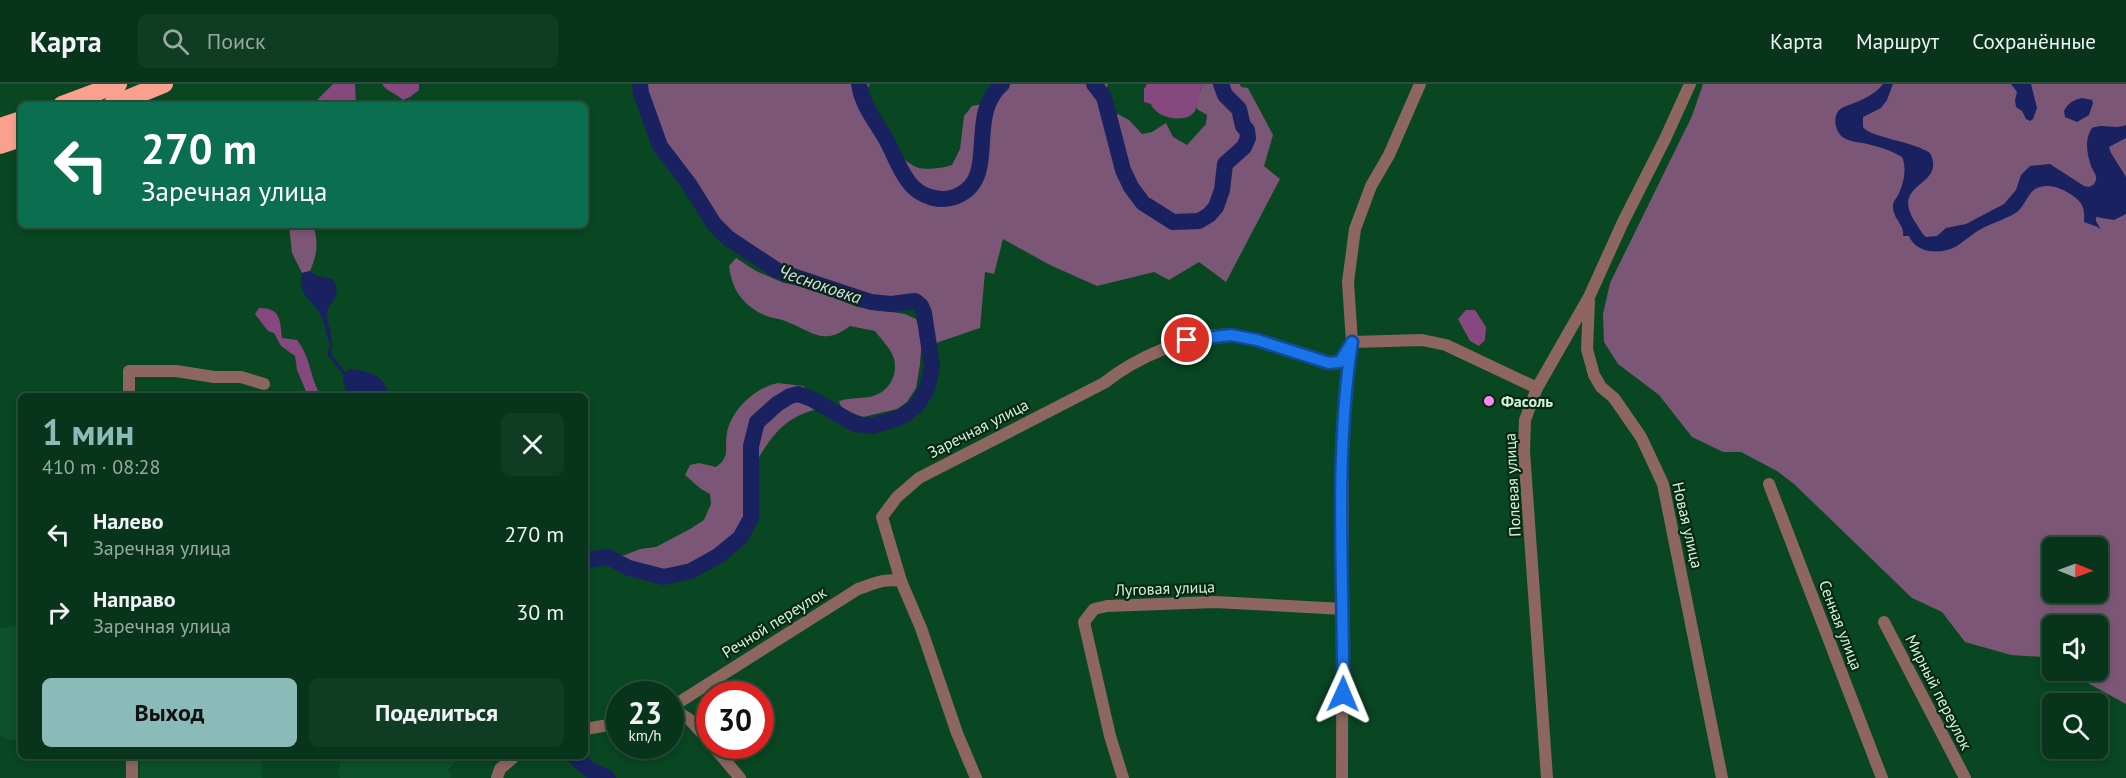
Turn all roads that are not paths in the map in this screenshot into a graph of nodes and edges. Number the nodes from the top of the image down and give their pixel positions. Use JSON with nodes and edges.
{"nodes":[{"id":1,"x":118,"y":84,"type":"edge"},
{"id":2,"x":164,"y":84,"type":"edge"},
{"id":3,"x":1420,"y":84,"type":"edge"},
{"id":4,"x":1690,"y":84,"type":"edge"},
{"id":5,"x":70,"y":102,"type":"edge"},
{"id":6,"x":119,"y":102,"type":"edge"},
{"id":7,"x":18,"y":121,"type":"edge"},
{"id":8,"x":0,"y":127,"type":"edge"},
{"id":9,"x":18,"y":139,"type":"edge"},
{"id":10,"x":0,"y":145,"type":"edge"},
{"id":11,"x":1589,"y":297,"type":"junction"},
{"id":12,"x":1352,"y":342,"type":"junction"},
{"id":13,"x":264,"y":384,"type":"dead end"},
{"id":14,"x":1538,"y":388,"type":"junction"},
{"id":15,"x":129,"y":393,"type":"edge"},
{"id":16,"x":1768,"y":484,"type":"dead end"},
{"id":17,"x":901,"y":581,"type":"junction"},
{"id":18,"x":1344,"y":609,"type":"junction"},
{"id":19,"x":1884,"y":622,"type":"dead end"},
{"id":20,"x":684,"y":700,"type":"edge"},
{"id":21,"x":684,"y":716,"type":"edge"},
{"id":22,"x":606,"y":725,"type":"edge"},
{"id":23,"x":696,"y":727,"type":"edge"},
{"id":24,"x":588,"y":728,"type":"edge"},
{"id":25,"x":132,"y":759,"type":"edge"},
{"id":26,"x":511,"y":759,"type":"edge"},
{"id":27,"x":724,"y":759,"type":"edge"},
{"id":28,"x":132,"y":778,"type":"edge"},
{"id":29,"x":497,"y":778,"type":"edge"},
{"id":30,"x":740,"y":778,"type":"edge"},
{"id":31,"x":976,"y":778,"type":"edge"},
{"id":32,"x":1123,"y":778,"type":"edge"},
{"id":33,"x":1342,"y":778,"type":"edge"},
{"id":34,"x":1547,"y":778,"type":"edge"},
{"id":35,"x":1722,"y":778,"type":"edge"},
{"id":36,"x":1882,"y":778,"type":"edge"},
{"id":37,"x":1965,"y":778,"type":"edge"}],
"edges":[{"from":1,"to":5,"type":"highway"},
{"from":2,"to":6,"type":"highway"},
{"from":3,"to":12,"type":"street"},
{"from":4,"to":11,"type":"street","name":"Полевая улица"},
{"from":7,"to":8,"type":"highway"},
{"from":9,"to":10,"type":"highway"},
{"from":11,"to":14,"type":"street","name":"Полевая улица"},
{"from":11,"to":35,"type":"street","name":"Новая улица"},
{"from":12,"to":14,"type":"street"},
{"from":12,"to":17,"type":"street","name":"Заречная улица"},
{"from":12,"to":18,"type":"street"},
{"from":13,"to":15,"type":"street"},
{"from":14,"to":34,"type":"street","name":"Полевая улица"},
{"from":16,"to":36,"type":"street","name":"Сенная улица"},
{"from":17,"to":20,"type":"street","name":"Речной переулок"},
{"from":17,"to":31,"type":"street","name":"Заречная улица"},
{"from":18,"to":32,"type":"street","name":"Луговая улица"},
{"from":18,"to":33,"type":"street"},
{"from":19,"to":37,"type":"street","name":"Мирный переулок"},
{"from":21,"to":23,"type":"street","name":"Речной переулок"},
{"from":22,"to":24,"type":"street"},
{"from":25,"to":28,"type":"street"},
{"from":26,"to":29,"type":"street"},
{"from":27,"to":30,"type":"street"}]}
